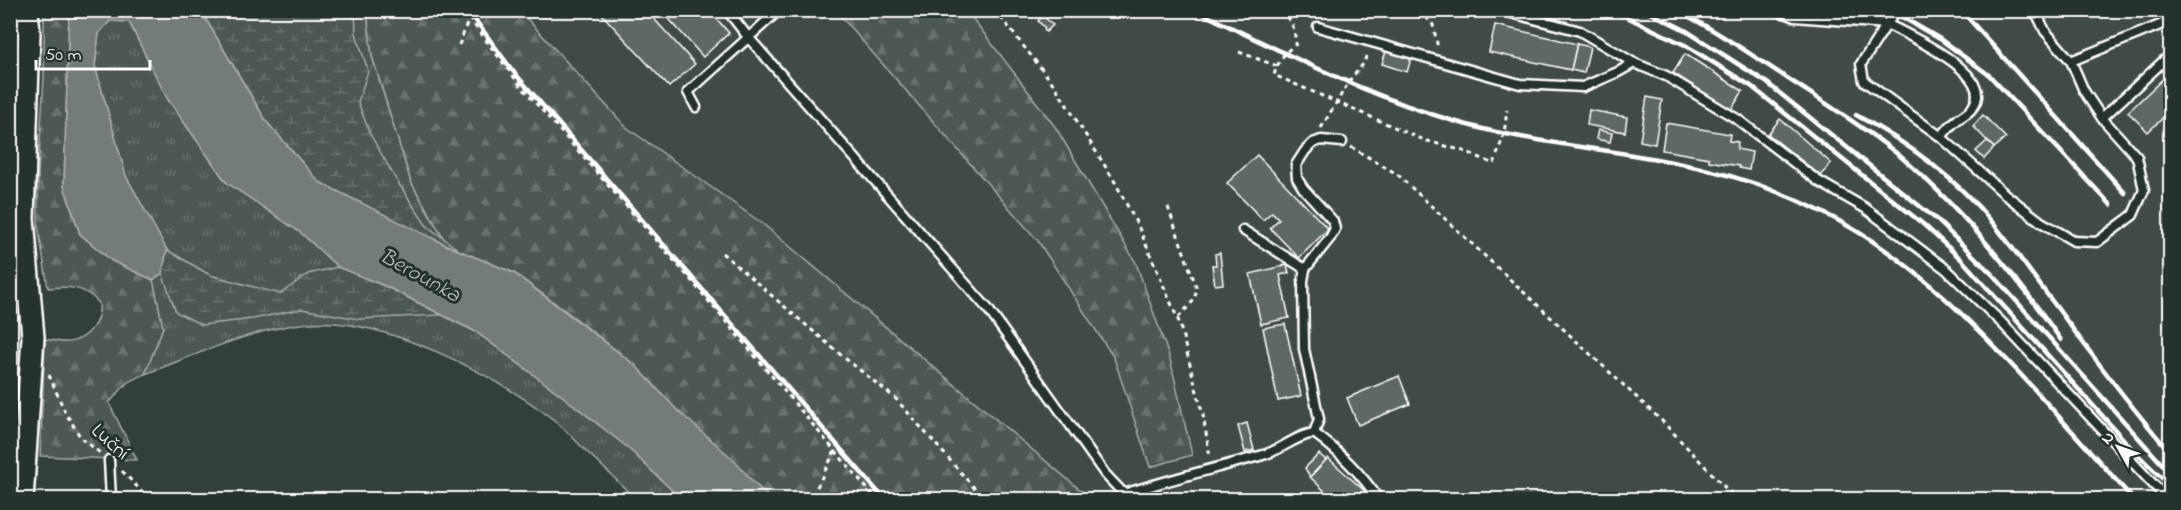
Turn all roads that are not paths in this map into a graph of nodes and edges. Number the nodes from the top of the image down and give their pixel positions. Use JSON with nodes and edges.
{"nodes":[{"id":1,"x":27,"y":10,"type":"edge"},
{"id":2,"x":727,"y":10,"type":"edge"},
{"id":3,"x":779,"y":10,"type":"edge"},
{"id":4,"x":1500,"y":10,"type":"edge"},
{"id":5,"x":1776,"y":10,"type":"edge"},
{"id":6,"x":1896,"y":10,"type":"edge"},
{"id":7,"x":2035,"y":10,"type":"edge"},
{"id":8,"x":2170,"y":21,"type":"edge"},
{"id":9,"x":1887,"y":24,"type":"junction"},
{"id":10,"x":1318,"y":27,"type":"dead end"},
{"id":11,"x":748,"y":38,"type":"junction"},
{"id":12,"x":2170,"y":55,"type":"edge"},
{"id":13,"x":2071,"y":61,"type":"junction"},
{"id":14,"x":1634,"y":63,"type":"junction"},
{"id":15,"x":696,"y":107,"type":"dead end"},
{"id":16,"x":2102,"y":118,"type":"junction"},
{"id":17,"x":1941,"y":137,"type":"junction"},
{"id":18,"x":1342,"y":142,"type":"road end"},
{"id":19,"x":1243,"y":230,"type":"dead end"},
{"id":20,"x":1305,"y":268,"type":"junction"},
{"id":21,"x":1314,"y":434,"type":"junction"},
{"id":22,"x":109,"y":460,"type":"road end"},
{"id":23,"x":1125,"y":497,"type":"edge"},
{"id":24,"x":22,"y":500,"type":"edge"},
{"id":25,"x":111,"y":500,"type":"edge"},
{"id":26,"x":1379,"y":500,"type":"edge"},
{"id":27,"x":2168,"y":500,"type":"edge"}],
"edges":[{"from":1,"to":24,"type":"street"},
{"from":2,"to":11,"type":"lane"},
{"from":3,"to":11,"type":"lane"},
{"from":4,"to":14,"type":"lane"},
{"from":5,"to":9,"type":"lane"},
{"from":6,"to":9,"type":"lane"},
{"from":7,"to":13,"type":"lane"},
{"from":8,"to":13,"type":"lane"},
{"from":9,"to":17,"type":"lane"},
{"from":9,"to":17,"type":"lane"},
{"from":10,"to":14,"type":"lane"},
{"from":11,"to":15,"type":"lane"},
{"from":11,"to":23,"type":"lane"},
{"from":12,"to":16,"type":"lane"},
{"from":13,"to":16,"type":"lane"},
{"from":14,"to":27,"type":"lane"},
{"from":16,"to":17,"type":"lane"},
{"from":18,"to":20,"type":"lane"},
{"from":19,"to":20,"type":"lane"},
{"from":20,"to":21,"type":"lane"},
{"from":21,"to":23,"type":"lane"},
{"from":21,"to":26,"type":"lane"},
{"from":22,"to":25,"type":"lane"}]}
